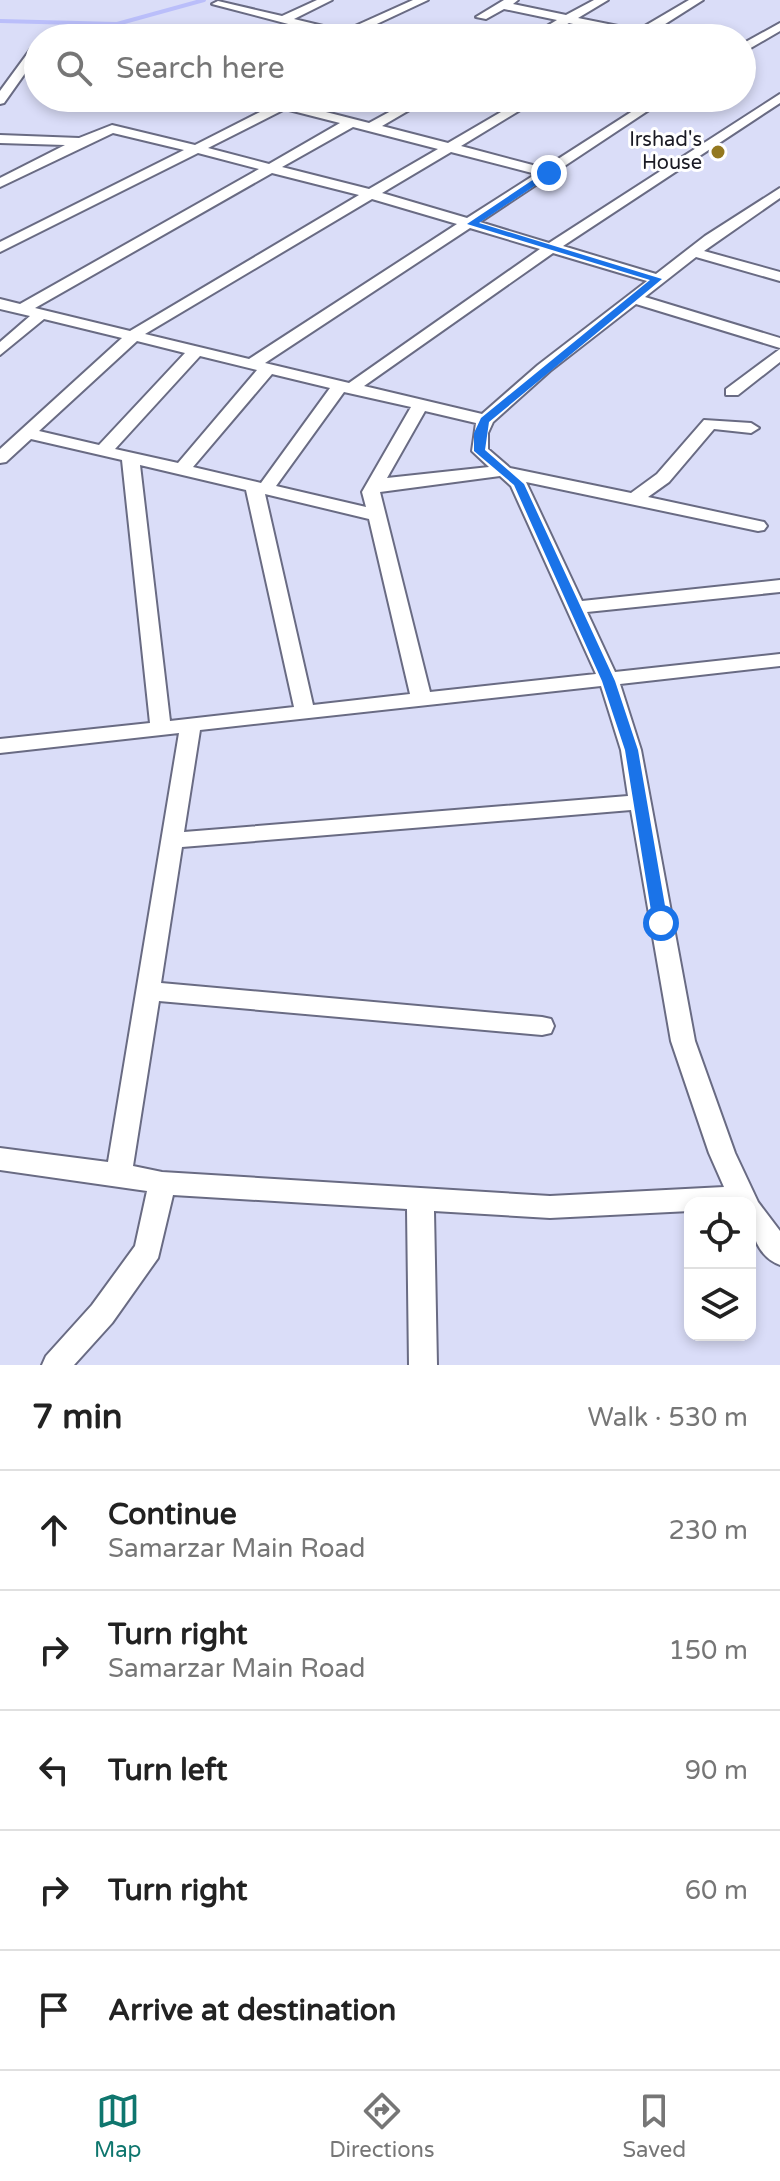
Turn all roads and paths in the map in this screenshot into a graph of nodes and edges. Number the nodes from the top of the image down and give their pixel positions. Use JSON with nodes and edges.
{"nodes":[{"id":1,"x":326,"y":0,"type":"edge"},
{"id":2,"x":417,"y":0,"type":"edge"},
{"id":3,"x":602,"y":0,"type":"edge"},
{"id":4,"x":697,"y":0,"type":"edge"},
{"id":5,"x":507,"y":3,"type":"edge"},
{"id":6,"x":218,"y":4,"type":"dead end"},
{"id":7,"x":482,"y":17,"type":"dead end"},
{"id":8,"x":283,"y":20,"type":"junction"},
{"id":9,"x":566,"y":20,"type":"junction"},
{"id":10,"x":298,"y":24,"type":"edge"},
{"id":11,"x":366,"y":24,"type":"edge"},
{"id":12,"x":559,"y":24,"type":"edge"},
{"id":13,"x":584,"y":24,"type":"edge"},
{"id":14,"x":657,"y":24,"type":"edge"},
{"id":15,"x":780,"y":26,"type":"edge"},
{"id":16,"x":756,"y":41,"type":"edge"},
{"id":17,"x":24,"y":67,"type":"edge"},
{"id":18,"x":780,"y":98,"type":"edge"},
{"id":19,"x":0,"y":100,"type":"edge"},
{"id":20,"x":269,"y":112,"type":"edge"},
{"id":21,"x":311,"y":112,"type":"edge"},
{"id":22,"x":398,"y":112,"type":"edge"},
{"id":23,"x":511,"y":112,"type":"edge"},
{"id":24,"x":640,"y":112,"type":"edge"},
{"id":25,"x":352,"y":122,"type":"junction"},
{"id":26,"x":371,"y":127,"type":"junction"},
{"id":27,"x":0,"y":139,"type":"edge"},
{"id":28,"x":83,"y":142,"type":"junction"},
{"id":29,"x":197,"y":149,"type":"junction"},
{"id":30,"x":451,"y":149,"type":"junction"},
{"id":31,"x":274,"y":169,"type":"junction"},
{"id":32,"x":549,"y":173,"type":"junction"},
{"id":33,"x":7,"y":176,"type":"edge"},
{"id":34,"x":0,"y":183,"type":"edge"},
{"id":35,"x":780,"y":192,"type":"edge"},
{"id":36,"x":367,"y":193,"type":"junction"},
{"id":37,"x":472,"y":224,"type":"junction"},
{"id":38,"x":552,"y":247,"type":"junction"},
{"id":39,"x":0,"y":248,"type":"edge"},
{"id":40,"x":693,"y":252,"type":"junction"},
{"id":41,"x":780,"y":277,"type":"edge"},
{"id":42,"x":657,"y":279,"type":"junction"},
{"id":43,"x":634,"y":298,"type":"junction"},
{"id":44,"x":0,"y":304,"type":"edge"},
{"id":45,"x":22,"y":309,"type":"junction"},
{"id":46,"x":41,"y":314,"type":"junction"},
{"id":47,"x":132,"y":337,"type":"junction"},
{"id":48,"x":780,"y":343,"type":"edge"},
{"id":49,"x":0,"y":350,"type":"edge"},
{"id":50,"x":195,"y":352,"type":"junction"},
{"id":51,"x":776,"y":362,"type":"edge"},
{"id":52,"x":258,"y":367,"type":"junction"},
{"id":53,"x":345,"y":388,"type":"junction"},
{"id":54,"x":732,"y":392,"type":"dead end"},
{"id":55,"x":420,"y":405,"type":"junction"},
{"id":56,"x":485,"y":420,"type":"junction"},
{"id":57,"x":751,"y":428,"type":"dead end"},
{"id":58,"x":27,"y":433,"type":"junction"},
{"id":59,"x":105,"y":449,"type":"junction"},
{"id":60,"x":130,"y":455,"type":"junction"},
{"id":61,"x":0,"y":458,"type":"edge"},
{"id":62,"x":183,"y":468,"type":"junction"},
{"id":63,"x":501,"y":471,"type":"junction"},
{"id":64,"x":375,"y":485,"type":"junction"},
{"id":65,"x":259,"y":487,"type":"junction"},
{"id":66,"x":633,"y":500,"type":"junction"},
{"id":67,"x":376,"y":515,"type":"junction"},
{"id":68,"x":758,"y":526,"type":"dead end"},
{"id":69,"x":780,"y":586,"type":"edge"},
{"id":70,"x":573,"y":608,"type":"junction"},
{"id":71,"x":780,"y":660,"type":"edge"},
{"id":72,"x":609,"y":681,"type":"junction"},
{"id":73,"x":422,"y":701,"type":"junction"},
{"id":74,"x":305,"y":713,"type":"junction"},
{"id":75,"x":190,"y":726,"type":"junction"},
{"id":76,"x":161,"y":729,"type":"junction"},
{"id":77,"x":0,"y":746,"type":"edge"},
{"id":78,"x":639,"y":802,"type":"junction"},
{"id":79,"x":172,"y":840,"type":"junction"},
{"id":80,"x":148,"y":991,"type":"junction"},
{"id":81,"x":542,"y":1026,"type":"dead end"},
{"id":82,"x":0,"y":1159,"type":"edge"},
{"id":83,"x":119,"y":1174,"type":"junction"},
{"id":84,"x":162,"y":1183,"type":"junction"},
{"id":85,"x":743,"y":1197,"type":"edge"},
{"id":86,"x":420,"y":1198,"type":"junction"},
{"id":87,"x":684,"y":1204,"type":"edge"},
{"id":88,"x":756,"y":1218,"type":"edge"},
{"id":89,"x":780,"y":1253,"type":"edge"},
{"id":90,"x":56,"y":1365,"type":"edge"},
{"id":91,"x":423,"y":1365,"type":"edge"}],
"edges":[{"from":1,"to":8,"type":"street"},
{"from":2,"to":11,"type":"street"},
{"from":3,"to":9,"type":"street"},
{"from":4,"to":14,"type":"street"},
{"from":5,"to":7,"type":"street"},
{"from":5,"to":9,"type":"street"},
{"from":6,"to":8,"type":"street"},
{"from":8,"to":10,"type":"street"},
{"from":9,"to":12,"type":"street"},
{"from":9,"to":13,"type":"street"},
{"from":15,"to":16,"type":"street"},
{"from":17,"to":19,"type":"street"},
{"from":18,"to":38,"type":"street"},
{"from":20,"to":29,"type":"street"},
{"from":21,"to":25,"type":"street"},
{"from":22,"to":26,"type":"street"},
{"from":23,"to":30,"type":"street"},
{"from":24,"to":32,"type":"street"},
{"from":25,"to":26,"type":"street"},
{"from":25,"to":31,"type":"street"},
{"from":26,"to":30,"type":"street"},
{"from":27,"to":28,"type":"street"},
{"from":28,"to":29,"type":"street"},
{"from":28,"to":33,"type":"street"},
{"from":29,"to":31,"type":"street"},
{"from":29,"to":39,"type":"street"},
{"from":30,"to":32,"type":"street"},
{"from":30,"to":36,"type":"street"},
{"from":31,"to":36,"type":"street"},
{"from":31,"to":45,"type":"street"},
{"from":32,"to":37,"type":"street"},
{"from":33,"to":34,"type":"street"},
{"from":35,"to":40,"type":"street"},
{"from":36,"to":37,"type":"street"},
{"from":36,"to":47,"type":"street"},
{"from":37,"to":38,"type":"street"},
{"from":37,"to":52,"type":"street"},
{"from":38,"to":42,"type":"street"},
{"from":38,"to":53,"type":"street"},
{"from":40,"to":41,"type":"street"},
{"from":40,"to":42,"type":"street"},
{"from":42,"to":43,"type":"street"},
{"from":43,"to":48,"type":"street"},
{"from":43,"to":56,"type":"street"},
{"from":44,"to":45,"type":"street"},
{"from":45,"to":46,"type":"street"},
{"from":46,"to":47,"type":"street"},
{"from":46,"to":49,"type":"street"},
{"from":47,"to":50,"type":"street"},
{"from":47,"to":58,"type":"street"},
{"from":50,"to":52,"type":"street"},
{"from":50,"to":59,"type":"street"},
{"from":51,"to":54,"type":"street"},
{"from":52,"to":53,"type":"street"},
{"from":52,"to":62,"type":"street"},
{"from":53,"to":55,"type":"street"},
{"from":53,"to":65,"type":"street"},
{"from":55,"to":56,"type":"street"},
{"from":55,"to":64,"type":"street"},
{"from":56,"to":63,"type":"street"},
{"from":57,"to":66,"type":"street"},
{"from":58,"to":59,"type":"street"},
{"from":58,"to":61,"type":"street"},
{"from":59,"to":60,"type":"street"},
{"from":60,"to":62,"type":"street"},
{"from":60,"to":76,"type":"street"},
{"from":62,"to":65,"type":"street"},
{"from":63,"to":64,"type":"street"},
{"from":63,"to":66,"type":"street"},
{"from":63,"to":70,"type":"street"},
{"from":64,"to":67,"type":"street"},
{"from":65,"to":67,"type":"street"},
{"from":65,"to":74,"type":"street"},
{"from":66,"to":68,"type":"street"},
{"from":67,"to":73,"type":"street"},
{"from":69,"to":70,"type":"street"},
{"from":70,"to":72,"type":"street"},
{"from":71,"to":72,"type":"street"},
{"from":72,"to":73,"type":"street"},
{"from":72,"to":78,"type":"street"},
{"from":73,"to":74,"type":"street"},
{"from":74,"to":75,"type":"street"},
{"from":75,"to":76,"type":"street"},
{"from":75,"to":79,"type":"street"},
{"from":76,"to":77,"type":"street"},
{"from":78,"to":79,"type":"street"},
{"from":78,"to":85,"type":"street"},
{"from":79,"to":80,"type":"street"},
{"from":80,"to":81,"type":"street"},
{"from":80,"to":83,"type":"street"},
{"from":82,"to":83,"type":"street"},
{"from":83,"to":84,"type":"street"},
{"from":84,"to":86,"type":"street"},
{"from":84,"to":90,"type":"street"},
{"from":86,"to":87,"type":"street"},
{"from":86,"to":91,"type":"street"},
{"from":88,"to":89,"type":"street"}]}
